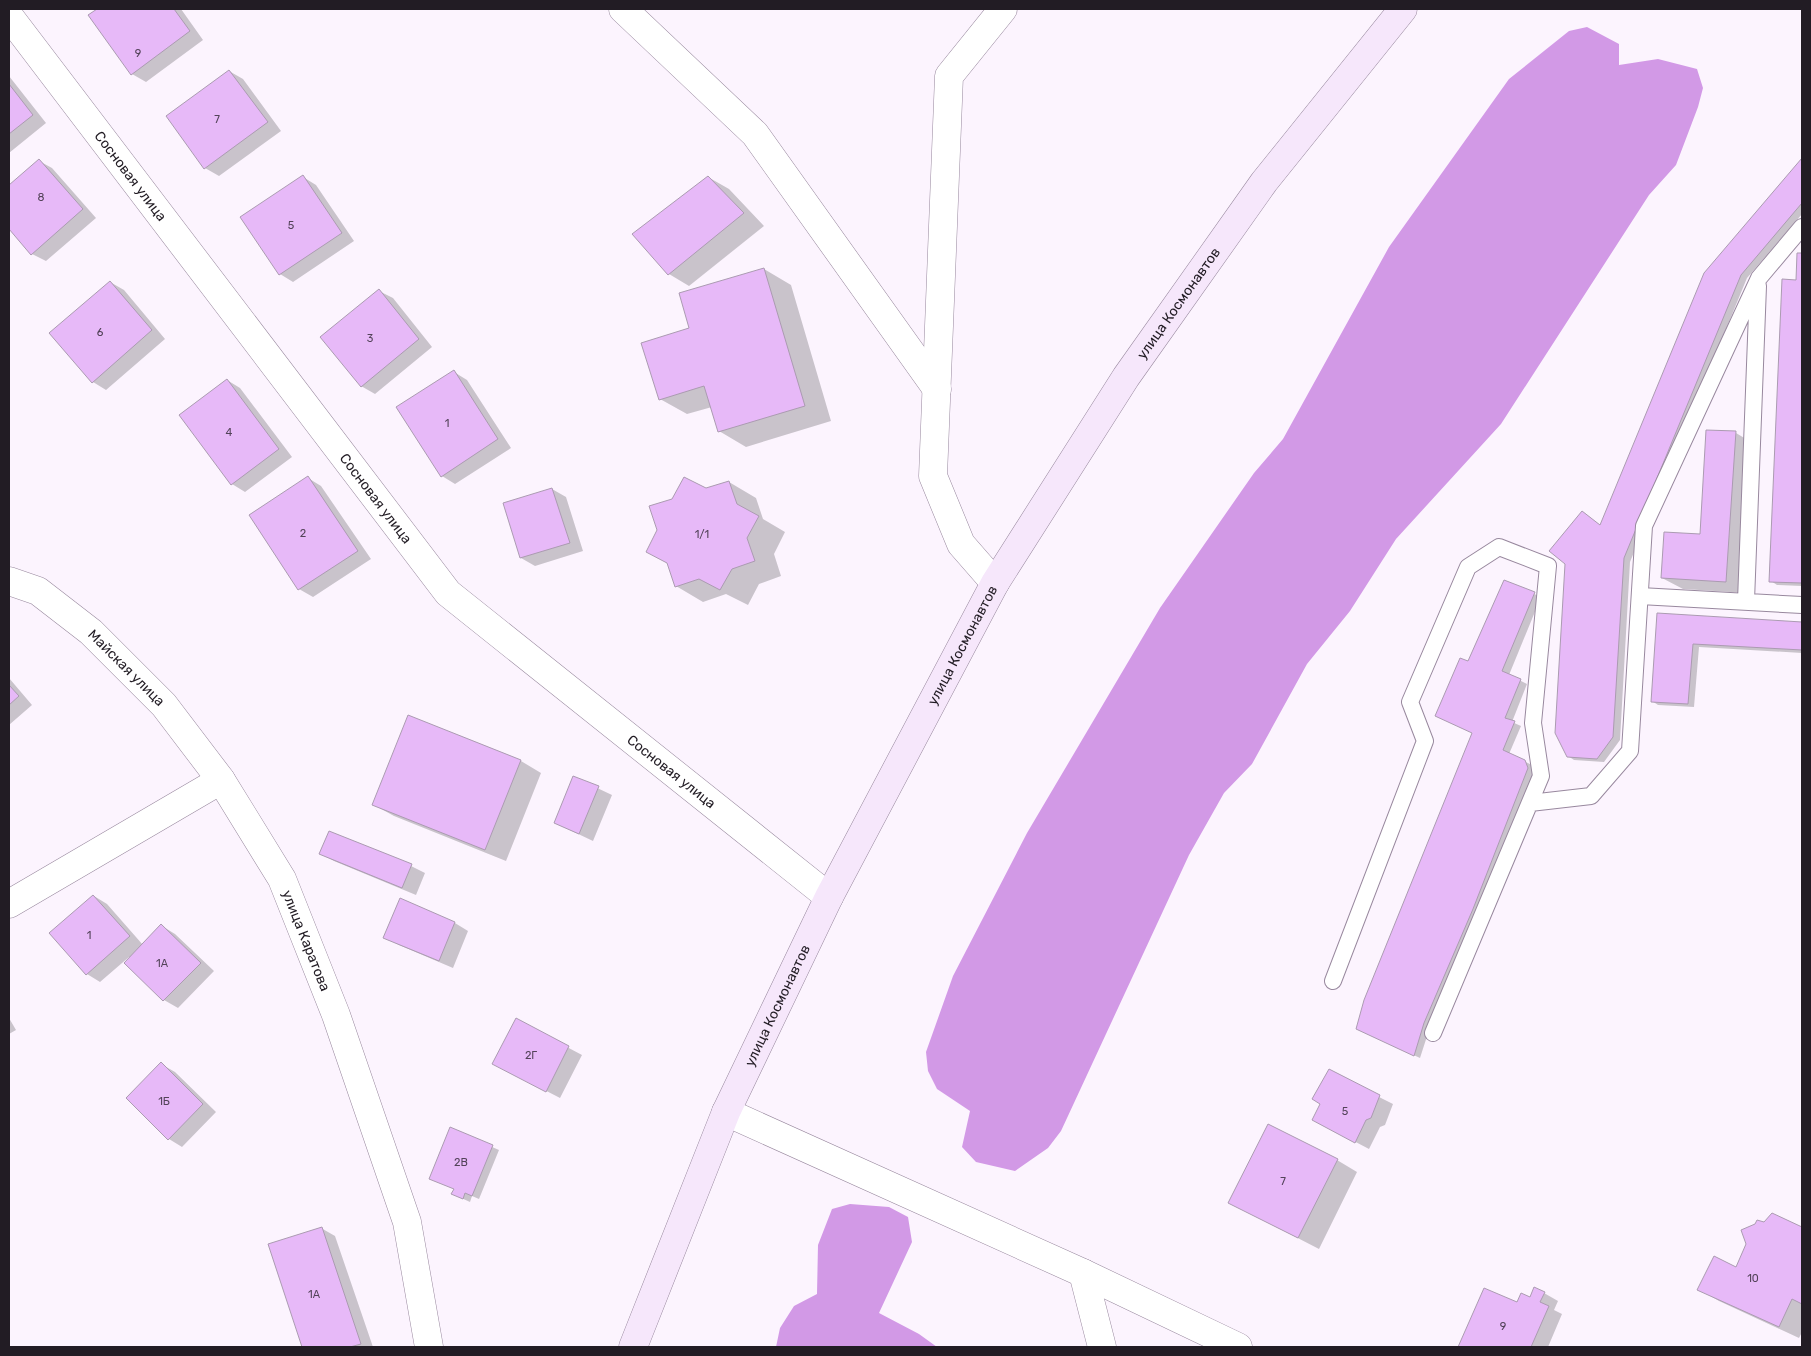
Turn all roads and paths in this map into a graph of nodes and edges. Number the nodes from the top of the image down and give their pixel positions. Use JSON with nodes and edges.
{"nodes":[{"id":1,"x":623,"y":9,"type":"edge"},
{"id":2,"x":1003,"y":9,"type":"edge"},
{"id":3,"x":1403,"y":9,"type":"edge"},
{"id":4,"x":9,"y":16,"type":"edge"},
{"id":5,"x":1802,"y":227,"type":"edge"},
{"id":6,"x":1759,"y":278,"type":"junction"},
{"id":7,"x":937,"y":389,"type":"junction"},
{"id":8,"x":9,"y":581,"type":"edge"},
{"id":9,"x":995,"y":583,"type":"junction"},
{"id":10,"x":1640,"y":596,"type":"junction"},
{"id":11,"x":1746,"y":601,"type":"junction"},
{"id":12,"x":1802,"y":605,"type":"edge"},
{"id":13,"x":222,"y":780,"type":"junction"},
{"id":14,"x":1530,"y":803,"type":"junction"},
{"id":15,"x":829,"y":897,"type":"junction"},
{"id":16,"x":9,"y":904,"type":"edge"},
{"id":17,"x":1333,"y":981,"type":"dead end"},
{"id":18,"x":1433,"y":1033,"type":"dead end"},
{"id":19,"x":726,"y":1112,"type":"junction"},
{"id":20,"x":1083,"y":1273,"type":"junction"},
{"id":21,"x":429,"y":1347,"type":"edge"},
{"id":22,"x":633,"y":1347,"type":"edge"},
{"id":23,"x":1102,"y":1347,"type":"edge"},
{"id":24,"x":1238,"y":1347,"type":"edge"}],
"edges":[{"from":1,"to":7,"type":"street"},
{"from":2,"to":7,"type":"street"},
{"from":3,"to":9,"type":"main road","name":"улица Космонавтов"},
{"from":4,"to":15,"type":"street","name":"Сосновая улица"},
{"from":5,"to":6,"type":"lane"},
{"from":6,"to":10,"type":"lane"},
{"from":6,"to":11,"type":"lane"},
{"from":7,"to":9,"type":"street"},
{"from":8,"to":13,"type":"street","name":"Майская улица"},
{"from":9,"to":15,"type":"main road","name":"улица Космонавтов"},
{"from":10,"to":11,"type":"lane"},
{"from":10,"to":14,"type":"lane"},
{"from":11,"to":12,"type":"lane"},
{"from":13,"to":16,"type":"street"},
{"from":13,"to":21,"type":"street","name":"улица Каратова"},
{"from":14,"to":17,"type":"lane"},
{"from":14,"to":18,"type":"lane"},
{"from":15,"to":19,"type":"main road","name":"улица Космонавтов"},
{"from":19,"to":20,"type":"street"},
{"from":19,"to":22,"type":"main road","name":"улица Космонавтов"},
{"from":20,"to":23,"type":"street"},
{"from":20,"to":24,"type":"street"}]}
